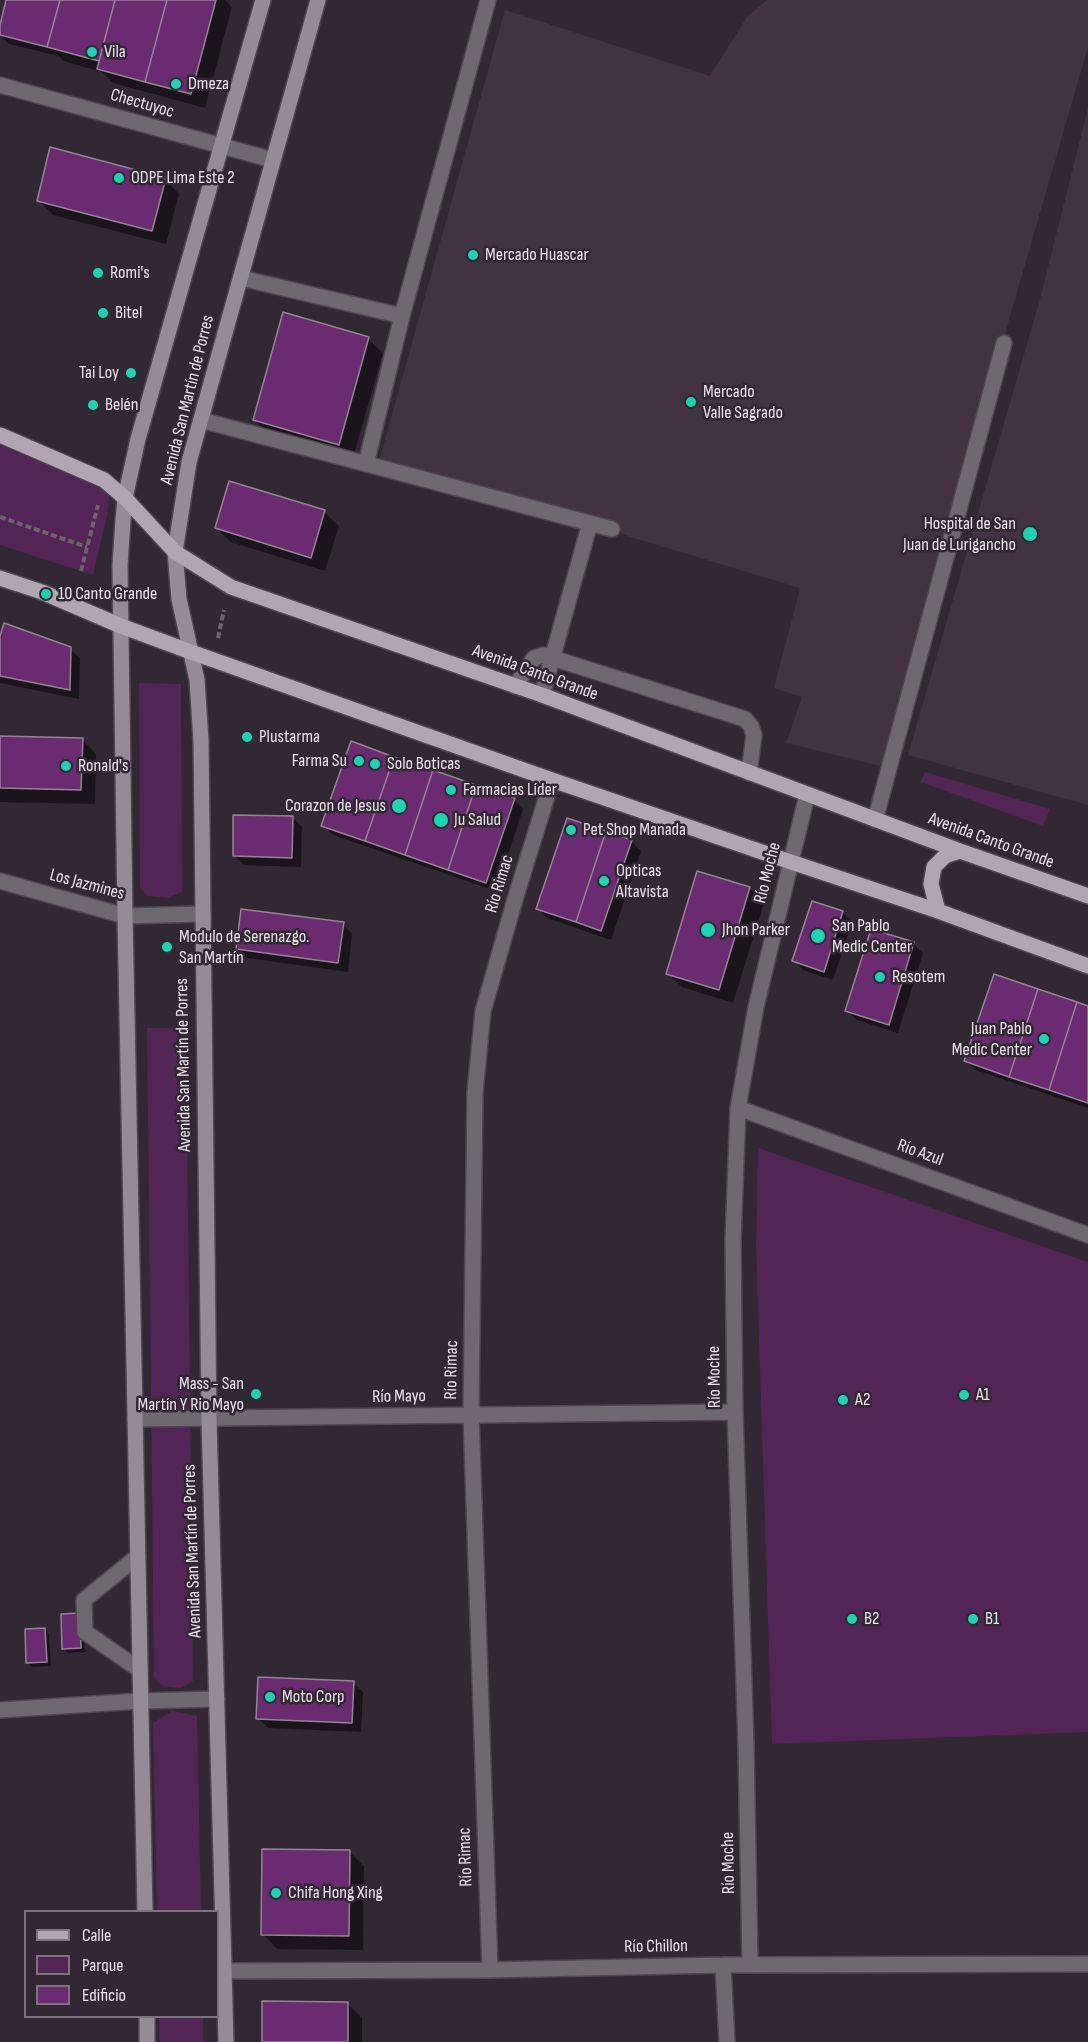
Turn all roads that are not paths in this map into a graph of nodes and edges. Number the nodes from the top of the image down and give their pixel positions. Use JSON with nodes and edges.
{"nodes":[{"id":1,"x":263,"y":0,"type":"edge"},
{"id":2,"x":318,"y":0,"type":"edge"},
{"id":3,"x":488,"y":0,"type":"edge"},
{"id":4,"x":0,"y":85,"type":"edge"},
{"id":5,"x":222,"y":147,"type":"junction"},
{"id":6,"x":273,"y":160,"type":"junction"},
{"id":7,"x":241,"y":278,"type":"junction"},
{"id":8,"x":402,"y":316,"type":"junction"},
{"id":9,"x":1004,"y":343,"type":"dead end"},
{"id":10,"x":201,"y":420,"type":"junction"},
{"id":11,"x":0,"y":435,"type":"edge"},
{"id":12,"x":366,"y":464,"type":"junction"},
{"id":13,"x":125,"y":498,"type":"junction"},
{"id":14,"x":590,"y":523,"type":"junction"},
{"id":15,"x":612,"y":529,"type":"dead end"},
{"id":16,"x":175,"y":552,"type":"junction"},
{"id":17,"x":0,"y":578,"type":"edge"},
{"id":18,"x":121,"y":626,"type":"junction"},
{"id":19,"x":191,"y":652,"type":"junction"},
{"id":20,"x":552,"y":658,"type":"junction"},
{"id":21,"x":515,"y":686,"type":"junction"},
{"id":22,"x":542,"y":695,"type":"junction"},
{"id":23,"x":749,"y":773,"type":"junction"},
{"id":24,"x":552,"y":780,"type":"junction"},
{"id":25,"x":807,"y":795,"type":"junction"},
{"id":26,"x":876,"y":820,"type":"junction"},
{"id":27,"x":960,"y":852,"type":"junction"},
{"id":28,"x":791,"y":862,"type":"junction"},
{"id":29,"x":0,"y":881,"type":"edge"},
{"id":30,"x":1088,"y":896,"type":"edge"},
{"id":31,"x":939,"y":910,"type":"junction"},
{"id":32,"x":201,"y":914,"type":"junction"},
{"id":33,"x":125,"y":916,"type":"junction"},
{"id":34,"x":1088,"y":966,"type":"edge"},
{"id":35,"x":738,"y":1108,"type":"junction"},
{"id":36,"x":1088,"y":1235,"type":"edge"},
{"id":37,"x":735,"y":1412,"type":"junction"},
{"id":38,"x":471,"y":1415,"type":"junction"},
{"id":39,"x":135,"y":1419,"type":"junction"},
{"id":40,"x":209,"y":1419,"type":"junction"},
{"id":41,"x":138,"y":1556,"type":"junction"},
{"id":42,"x":140,"y":1670,"type":"junction"},
{"id":43,"x":217,"y":1700,"type":"junction"},
{"id":44,"x":140,"y":1701,"type":"junction"},
{"id":45,"x":0,"y":1710,"type":"edge"},
{"id":46,"x":145,"y":1910,"type":"edge"},
{"id":47,"x":1088,"y":1964,"type":"edge"},
{"id":48,"x":723,"y":1965,"type":"junction"},
{"id":49,"x":750,"y":1965,"type":"junction"},
{"id":50,"x":225,"y":1971,"type":"junction"},
{"id":51,"x":490,"y":1971,"type":"junction"},
{"id":52,"x":147,"y":2018,"type":"edge"},
{"id":53,"x":147,"y":2042,"type":"edge"},
{"id":54,"x":226,"y":2042,"type":"edge"},
{"id":55,"x":727,"y":2042,"type":"edge"}],
"edges":[{"from":1,"to":5,"type":"main road","name":"Avenida San Martín de Porres"},
{"from":2,"to":6,"type":"main road","name":"Avenida San Martín de Porres"},
{"from":3,"to":8,"type":"street"},
{"from":4,"to":5,"type":"street","name":"Chectuyoc"},
{"from":5,"to":6,"type":"street","name":"Chectuyoc"},
{"from":5,"to":13,"type":"main road","name":"Avenida San Martín de Porres"},
{"from":6,"to":7,"type":"main road","name":"Avenida San Martín de Porres"},
{"from":7,"to":8,"type":"street"},
{"from":7,"to":10,"type":"main road","name":"Avenida San Martín de Porres"},
{"from":8,"to":12,"type":"street"},
{"from":9,"to":26,"type":"street"},
{"from":10,"to":12,"type":"street"},
{"from":10,"to":16,"type":"main road","name":"Avenida San Martín de Porres"},
{"from":11,"to":13,"type":"main road","name":"Avenida Canto Grande"},
{"from":12,"to":14,"type":"street"},
{"from":13,"to":16,"type":"main road","name":"Avenida Canto Grande"},
{"from":13,"to":18,"type":"main road","name":"Avenida San Martín de Porres"},
{"from":14,"to":15,"type":"street"},
{"from":14,"to":20,"type":"street"},
{"from":16,"to":19,"type":"main road","name":"Avenida San Martín de Porres"},
{"from":16,"to":21,"type":"main road","name":"Avenida Canto Grande"},
{"from":17,"to":18,"type":"main road"},
{"from":18,"to":19,"type":"main road"},
{"from":18,"to":33,"type":"main road","name":"Avenida San Martín de Porres"},
{"from":19,"to":24,"type":"main road"},
{"from":19,"to":32,"type":"main road","name":"Avenida San Martín de Porres"},
{"from":20,"to":21,"type":"street"},
{"from":20,"to":22,"type":"street"},
{"from":20,"to":23,"type":"street"},
{"from":21,"to":22,"type":"main road","name":"Avenida Canto Grande"},
{"from":22,"to":23,"type":"main road","name":"Avenida Canto Grande"},
{"from":23,"to":25,"type":"main road","name":"Avenida Canto Grande"},
{"from":24,"to":28,"type":"main road"},
{"from":24,"to":38,"type":"street","name":"Río Rimac"},
{"from":25,"to":26,"type":"main road","name":"Avenida Canto Grande"},
{"from":25,"to":28,"type":"street","name":"Río Moche"},
{"from":26,"to":27,"type":"main road","name":"Avenida Canto Grande"},
{"from":27,"to":30,"type":"main road","name":"Avenida Canto Grande"},
{"from":27,"to":31,"type":"main road"},
{"from":28,"to":31,"type":"main road"},
{"from":28,"to":35,"type":"street","name":"Río Moche"},
{"from":29,"to":33,"type":"street","name":"Los Jazmines"},
{"from":31,"to":34,"type":"main road"},
{"from":32,"to":33,"type":"street","name":"Los Jazmines"},
{"from":32,"to":40,"type":"main road","name":"Avenida San Martín de Porres"},
{"from":33,"to":39,"type":"main road","name":"Avenida San Martín de Porres"},
{"from":35,"to":36,"type":"street","name":"Río Azul"},
{"from":35,"to":37,"type":"street","name":"Río Moche"},
{"from":37,"to":38,"type":"street","name":"Río Mayo"},
{"from":37,"to":49,"type":"street","name":"Río Moche"},
{"from":38,"to":40,"type":"street","name":"Río Mayo"},
{"from":38,"to":51,"type":"street","name":"Río Rimac"},
{"from":39,"to":40,"type":"street","name":"Río Mayo"},
{"from":39,"to":41,"type":"main road","name":"Avenida San Martín de Porres"},
{"from":40,"to":43,"type":"main road","name":"Avenida San Martín de Porres"},
{"from":41,"to":42,"type":"main road","name":"Avenida San Martín de Porres"},
{"from":41,"to":42,"type":"street"},
{"from":42,"to":44,"type":"main road","name":"Avenida San Martín de Porres"},
{"from":43,"to":44,"type":"street"},
{"from":43,"to":50,"type":"main road","name":"Avenida San Martín de Porres"},
{"from":44,"to":45,"type":"street"},
{"from":44,"to":46,"type":"main road","name":"Avenida San Martín de Porres"},
{"from":47,"to":49,"type":"street","name":"Río Chillon"},
{"from":48,"to":49,"type":"street","name":"Río Chillon"},
{"from":48,"to":51,"type":"street","name":"Río Chillon"},
{"from":48,"to":55,"type":"street"},
{"from":50,"to":51,"type":"street","name":"Río Chillon"},
{"from":50,"to":54,"type":"main road","name":"Avenida San Martín de Porres"},
{"from":52,"to":53,"type":"main road"}]}
